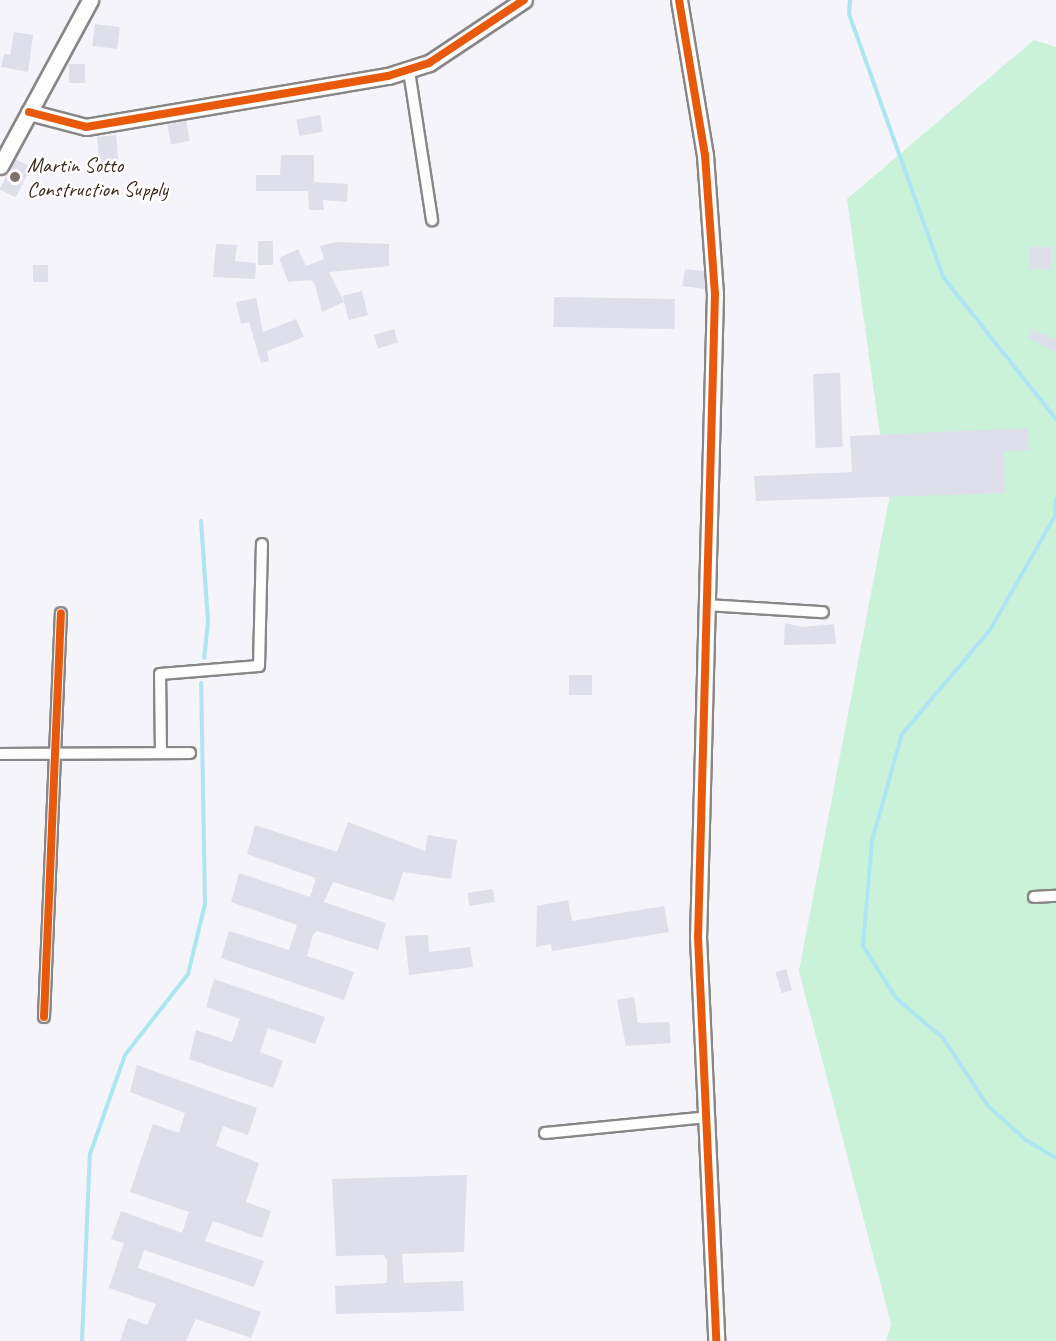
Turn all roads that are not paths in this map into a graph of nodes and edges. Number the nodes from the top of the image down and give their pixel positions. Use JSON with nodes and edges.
{"nodes":[{"id":1,"x":90,"y":0,"type":"edge"},
{"id":2,"x":524,"y":0,"type":"edge"},
{"id":3,"x":679,"y":0,"type":"edge"},
{"id":4,"x":409,"y":71,"type":"junction"},
{"id":5,"x":29,"y":112,"type":"junction"},
{"id":6,"x":0,"y":166,"type":"edge"},
{"id":7,"x":432,"y":220,"type":"dead end"},
{"id":8,"x":262,"y":544,"type":"dead end"},
{"id":9,"x":707,"y":605,"type":"junction"},
{"id":10,"x":823,"y":612,"type":"dead end"},
{"id":11,"x":61,"y":613,"type":"dead end"},
{"id":12,"x":161,"y":753,"type":"junction"},
{"id":13,"x":190,"y":753,"type":"dead end"},
{"id":14,"x":0,"y":754,"type":"edge"},
{"id":15,"x":53,"y":754,"type":"junction"},
{"id":16,"x":1056,"y":896,"type":"edge"},
{"id":17,"x":1034,"y":897,"type":"dead end"},
{"id":18,"x":44,"y":1017,"type":"dead end"},
{"id":19,"x":707,"y":1117,"type":"junction"},
{"id":20,"x":545,"y":1133,"type":"dead end"},
{"id":21,"x":716,"y":1341,"type":"edge"}],
"edges":[{"from":1,"to":5,"type":"street"},
{"from":2,"to":4,"type":"street"},
{"from":3,"to":9,"type":"street"},
{"from":4,"to":5,"type":"street"},
{"from":4,"to":7,"type":"street"},
{"from":5,"to":6,"type":"street"},
{"from":8,"to":12,"type":"street"},
{"from":9,"to":10,"type":"street"},
{"from":9,"to":19,"type":"street"},
{"from":11,"to":15,"type":"street"},
{"from":12,"to":13,"type":"street"},
{"from":12,"to":15,"type":"street"},
{"from":14,"to":15,"type":"street"},
{"from":15,"to":18,"type":"street"},
{"from":16,"to":17,"type":"street"},
{"from":19,"to":20,"type":"street"},
{"from":19,"to":21,"type":"street"}]}
